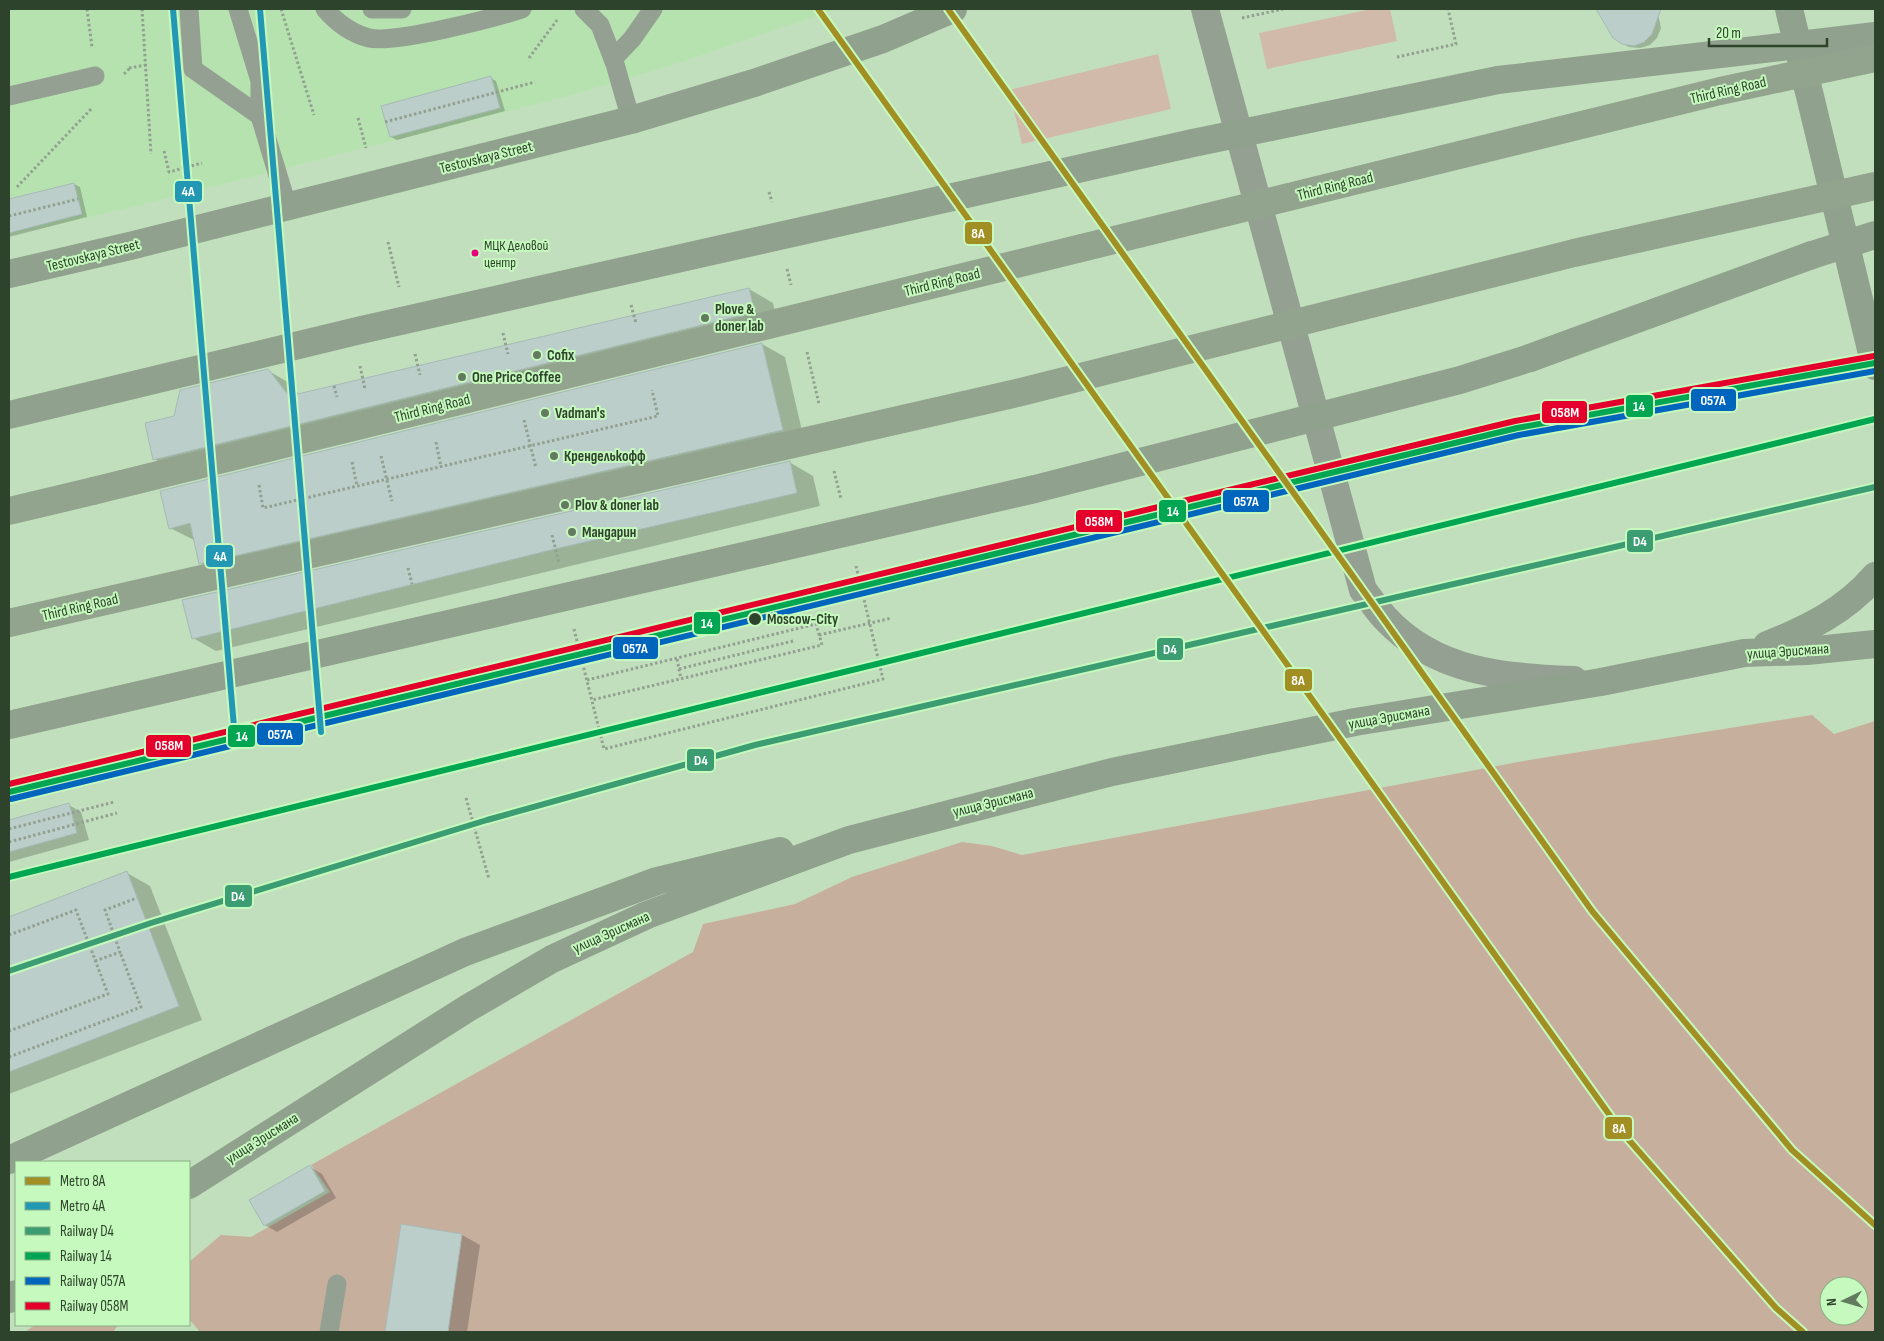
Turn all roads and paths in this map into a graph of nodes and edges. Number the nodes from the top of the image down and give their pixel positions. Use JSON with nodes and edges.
{"nodes":[{"id":1,"x":87,"y":9,"type":"edge"},
{"id":2,"x":142,"y":9,"type":"edge"},
{"id":3,"x":189,"y":9,"type":"edge"},
{"id":4,"x":238,"y":9,"type":"edge"},
{"id":5,"x":281,"y":9,"type":"edge"},
{"id":6,"x":325,"y":9,"type":"edge"},
{"id":7,"x":372,"y":9,"type":"edge"},
{"id":8,"x":402,"y":9,"type":"edge"},
{"id":9,"x":522,"y":9,"type":"edge"},
{"id":10,"x":584,"y":9,"type":"edge"},
{"id":11,"x":653,"y":9,"type":"edge"},
{"id":12,"x":953,"y":9,"type":"edge"},
{"id":13,"x":1205,"y":9,"type":"edge"},
{"id":14,"x":1283,"y":9,"type":"edge"},
{"id":15,"x":1448,"y":9,"type":"edge"},
{"id":16,"x":1789,"y":9,"type":"edge"},
{"id":17,"x":1238,"y":18,"type":"dead end"},
{"id":18,"x":557,"y":20,"type":"dead end"},
{"id":19,"x":1875,"y":36,"type":"edge"},
{"id":20,"x":1397,"y":57,"type":"dead end"},
{"id":21,"x":529,"y":58,"type":"dead end"},
{"id":22,"x":1875,"y":58,"type":"edge"},
{"id":23,"x":613,"y":59,"type":"junction"},
{"id":24,"x":130,"y":68,"type":"dead end"},
{"id":25,"x":124,"y":75,"type":"dead end"},
{"id":26,"x":95,"y":76,"type":"joint"},
{"id":27,"x":535,"y":82,"type":"dead end"},
{"id":28,"x":9,"y":96,"type":"edge"},
{"id":29,"x":97,"y":103,"type":"dead end"},
{"id":30,"x":314,"y":115,"type":"dead end"},
{"id":31,"x":260,"y":116,"type":"junction"},
{"id":32,"x":358,"y":118,"type":"dead end"},
{"id":33,"x":630,"y":120,"type":"junction"},
{"id":34,"x":385,"y":122,"type":"dead end"},
{"id":35,"x":366,"y":148,"type":"dead end"},
{"id":36,"x":164,"y":151,"type":"dead end"},
{"id":37,"x":152,"y":154,"type":"dead end"},
{"id":38,"x":202,"y":164,"type":"dead end"},
{"id":39,"x":1875,"y":186,"type":"edge"},
{"id":40,"x":17,"y":187,"type":"dead end"},
{"id":41,"x":78,"y":199,"type":"dead end"},
{"id":42,"x":287,"y":205,"type":"junction"},
{"id":43,"x":9,"y":216,"type":"edge"},
{"id":44,"x":1875,"y":235,"type":"edge"},
{"id":45,"x":9,"y":274,"type":"edge"},
{"id":46,"x":634,"y":315,"type":"dead end"},
{"id":47,"x":636,"y":324,"type":"dead end"},
{"id":48,"x":506,"y":345,"type":"dead end"},
{"id":49,"x":510,"y":364,"type":"dead end"},
{"id":50,"x":1875,"y":366,"type":"edge"},
{"id":51,"x":652,"y":388,"type":"dead end"},
{"id":52,"x":9,"y":415,"type":"edge"},
{"id":53,"x":524,"y":418,"type":"dead end"},
{"id":54,"x":530,"y":446,"type":"junction"},
{"id":55,"x":381,"y":453,"type":"dead end"},
{"id":56,"x":537,"y":474,"type":"dead end"},
{"id":57,"x":387,"y":479,"type":"junction"},
{"id":58,"x":259,"y":483,"type":"dead end"},
{"id":59,"x":9,"y":511,"type":"edge"},
{"id":60,"x":551,"y":530,"type":"dead end"},
{"id":61,"x":560,"y":568,"type":"dead end"},
{"id":62,"x":1870,"y":585,"type":"edge"},
{"id":63,"x":892,"y":618,"type":"dead end"},
{"id":64,"x":9,"y":623,"type":"edge"},
{"id":65,"x":573,"y":624,"type":"dead end"},
{"id":66,"x":819,"y":635,"type":"junction"},
{"id":67,"x":793,"y":641,"type":"dead end"},
{"id":68,"x":1875,"y":644,"type":"edge"},
{"id":69,"x":1744,"y":653,"type":"junction"},
{"id":70,"x":677,"y":659,"type":"junction"},
{"id":71,"x":679,"y":669,"type":"junction"},
{"id":72,"x":682,"y":679,"type":"junction"},
{"id":73,"x":883,"y":679,"type":"dead end"},
{"id":74,"x":587,"y":680,"type":"junction"},
{"id":75,"x":1601,"y":682,"type":"junction"},
{"id":76,"x":592,"y":700,"type":"junction"},
{"id":77,"x":9,"y":725,"type":"edge"},
{"id":78,"x":466,"y":798,"type":"dead end"},
{"id":79,"x":114,"y":802,"type":"dead end"},
{"id":80,"x":117,"y":813,"type":"dead end"},
{"id":81,"x":9,"y":829,"type":"edge"},
{"id":82,"x":848,"y":840,"type":"junction"},
{"id":83,"x":9,"y":842,"type":"edge"},
{"id":84,"x":489,"y":879,"type":"dead end"},
{"id":85,"x":138,"y":898,"type":"dead end"},
{"id":86,"x":9,"y":936,"type":"edge"},
{"id":87,"x":120,"y":952,"type":"junction"},
{"id":88,"x":96,"y":961,"type":"junction"},
{"id":89,"x":9,"y":1031,"type":"edge"},
{"id":90,"x":9,"y":1057,"type":"edge"},
{"id":91,"x":9,"y":1160,"type":"edge"},
{"id":92,"x":190,"y":1184,"type":"edge"},
{"id":93,"x":337,"y":1284,"type":"dead end"},
{"id":94,"x":329,"y":1332,"type":"edge"}],
"edges":[{"from":1,"to":26,"type":"path"},
{"from":2,"to":37,"type":"path"},
{"from":3,"to":31,"type":"lane"},
{"from":4,"to":31,"type":"lane"},
{"from":5,"to":30,"type":"path"},
{"from":6,"to":9,"type":"lane"},
{"from":7,"to":8,"type":"lane"},
{"from":10,"to":23,"type":"lane"},
{"from":11,"to":23,"type":"lane"},
{"from":12,"to":33,"type":"main road","name":"Testovskaya Street"},
{"from":13,"to":75,"type":"street"},
{"from":14,"to":17,"type":"path"},
{"from":15,"to":20,"type":"path"},
{"from":16,"to":50,"type":"main road"},
{"from":18,"to":21,"type":"path"},
{"from":19,"to":52,"type":"main road","bridge":true},
{"from":22,"to":59,"type":"main road","name":"Third Ring Road","bridge":true},
{"from":23,"to":33,"type":"lane"},
{"from":24,"to":25,"type":"path"},
{"from":26,"to":28,"type":"lane"},
{"from":27,"to":34,"type":"path"},
{"from":29,"to":40,"type":"path"},
{"from":31,"to":42,"type":"lane"},
{"from":32,"to":35,"type":"path"},
{"from":33,"to":42,"type":"main road","name":"Testovskaya Street"},
{"from":36,"to":38,"type":"path"},
{"from":39,"to":64,"type":"main road","name":"Third Ring Road","bridge":true},
{"from":41,"to":43,"type":"path"},
{"from":42,"to":45,"type":"main road","name":"Testovskaya Street"},
{"from":44,"to":77,"type":"main road","bridge":true},
{"from":46,"to":47,"type":"path"},
{"from":48,"to":49,"type":"path"},
{"from":51,"to":54,"type":"path"},
{"from":53,"to":54,"type":"path"},
{"from":54,"to":56,"type":"path"},
{"from":54,"to":57,"type":"path"},
{"from":55,"to":57,"type":"path"},
{"from":57,"to":58,"type":"path"},
{"from":60,"to":61,"type":"path"},
{"from":62,"to":69,"type":"main road"},
{"from":63,"to":66,"type":"path"},
{"from":65,"to":74,"type":"path"},
{"from":66,"to":70,"type":"path"},
{"from":66,"to":72,"type":"path"},
{"from":67,"to":71,"type":"path"},
{"from":68,"to":69,"type":"main road","name":"улица Эрисмана"},
{"from":69,"to":75,"type":"main road","name":"улица Эрисмана"},
{"from":70,"to":71,"type":"path"},
{"from":70,"to":74,"type":"path"},
{"from":71,"to":72,"type":"path"},
{"from":72,"to":76,"type":"path"},
{"from":73,"to":76,"type":"path"},
{"from":74,"to":76,"type":"path"},
{"from":75,"to":82,"type":"main road","name":"улица Эрисмана"},
{"from":78,"to":84,"type":"path"},
{"from":79,"to":81,"type":"path"},
{"from":80,"to":83,"type":"path"},
{"from":82,"to":91,"type":"main road"},
{"from":82,"to":92,"type":"main road","name":"улица Эрисмана"},
{"from":85,"to":87,"type":"path"},
{"from":86,"to":88,"type":"path"},
{"from":87,"to":88,"type":"path"},
{"from":87,"to":90,"type":"path"},
{"from":88,"to":89,"type":"path"},
{"from":93,"to":94,"type":"lane"}]}
